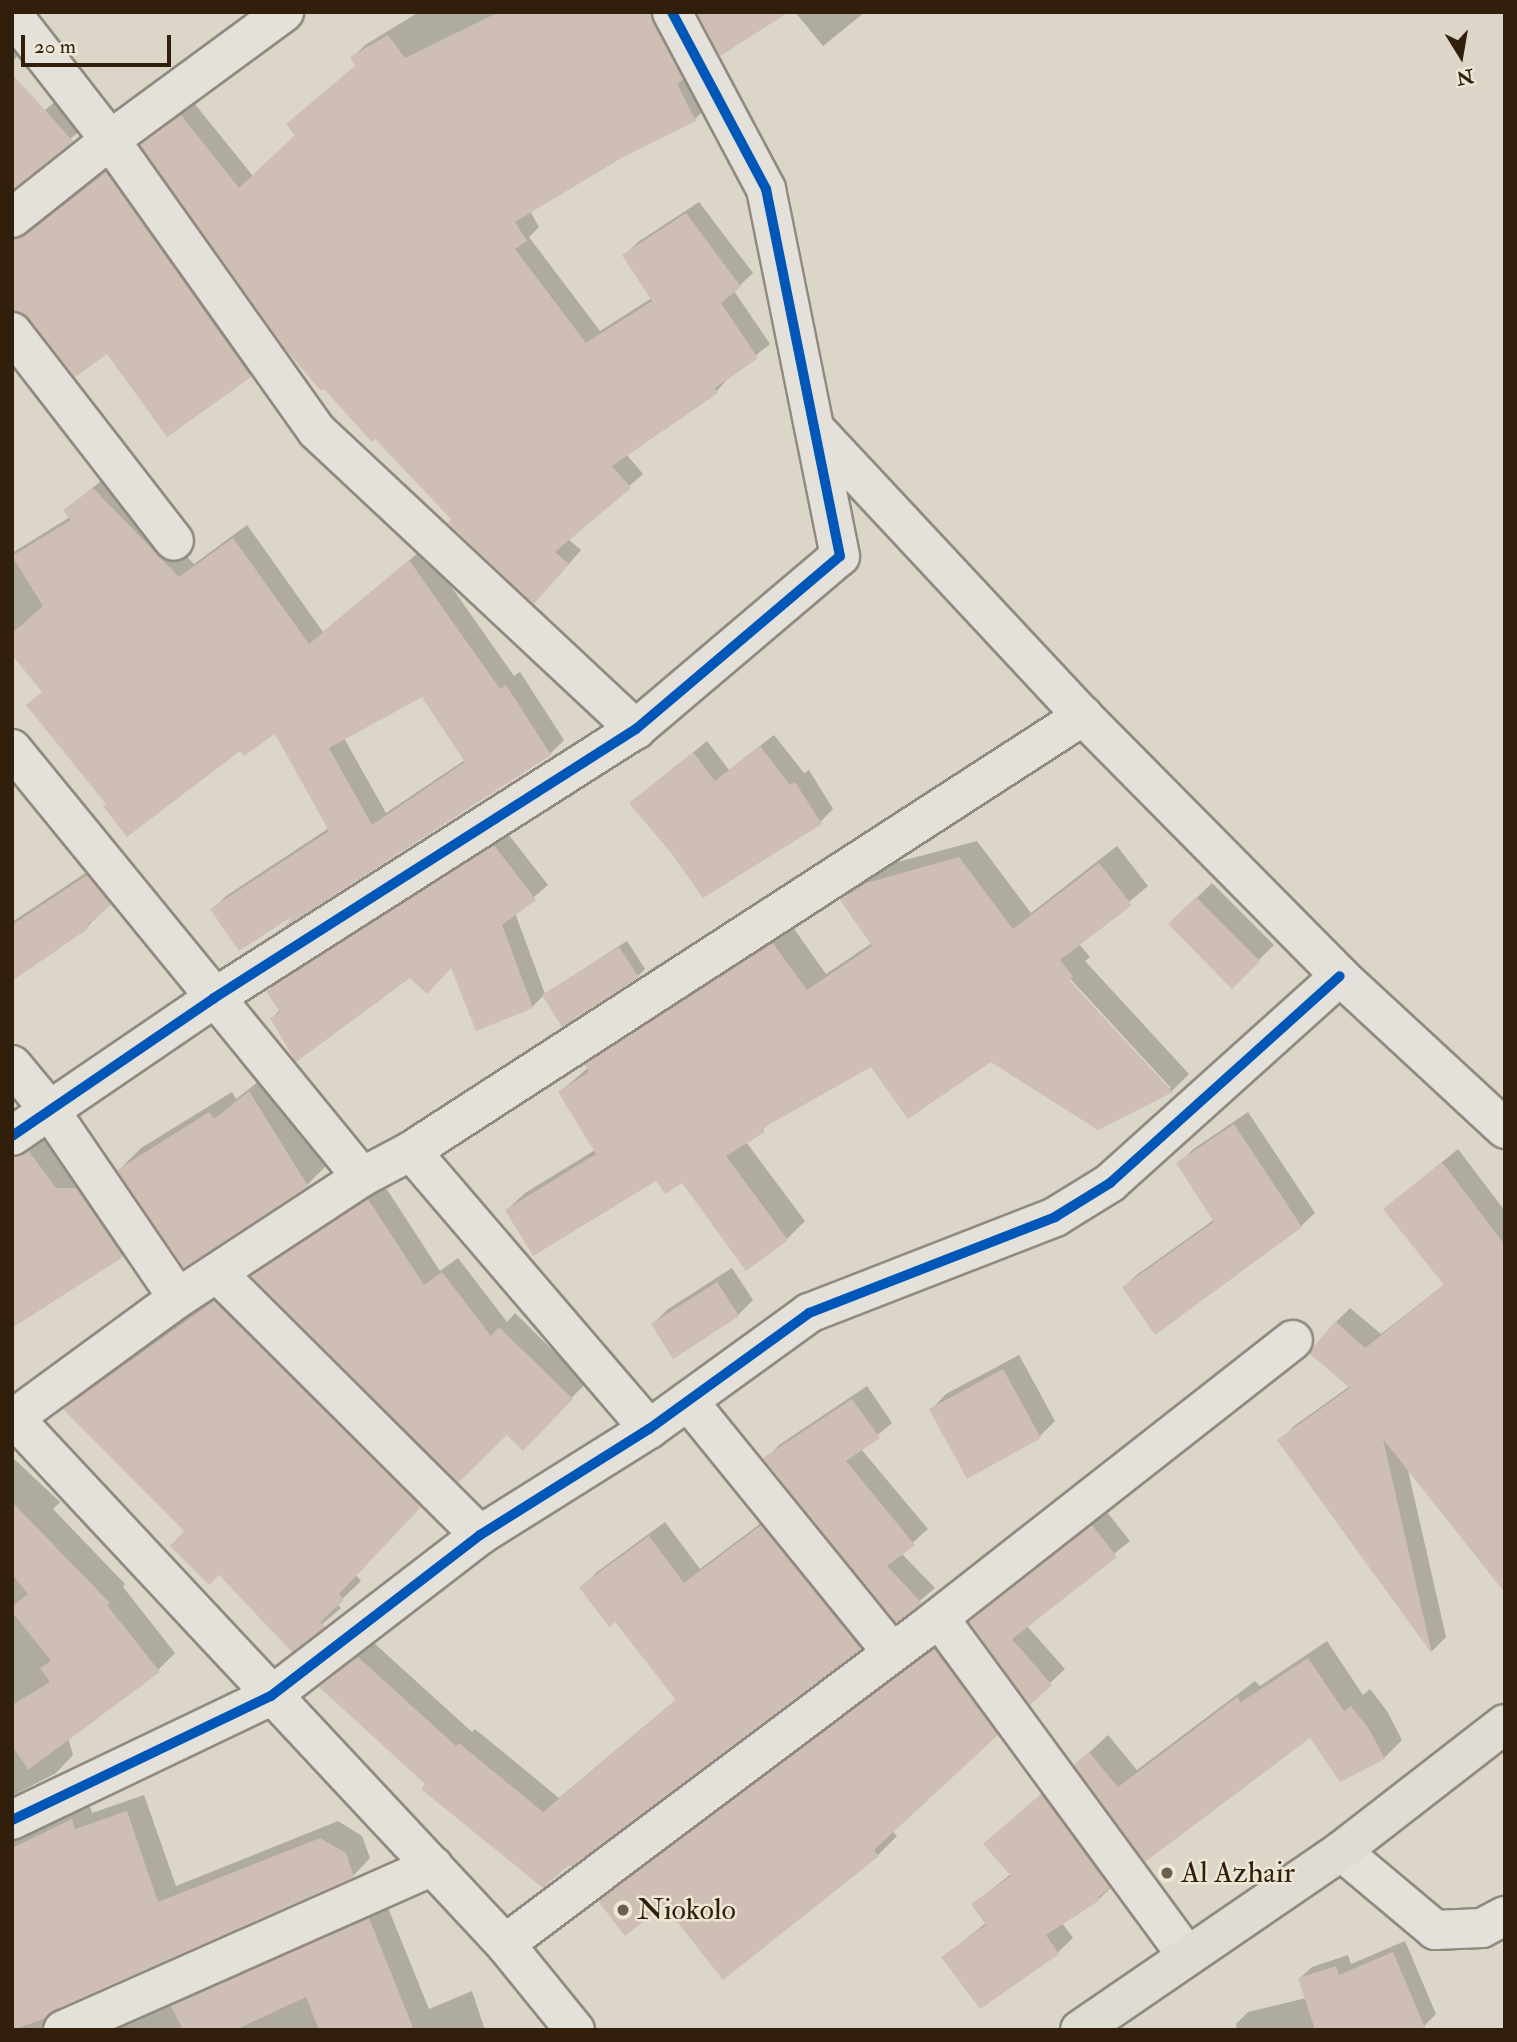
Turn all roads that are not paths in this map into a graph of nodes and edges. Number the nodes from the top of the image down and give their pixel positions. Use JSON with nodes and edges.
{"nodes":[{"id":1,"x":284,"y":12,"type":"edge"},
{"id":2,"x":672,"y":12,"type":"edge"},
{"id":3,"x":12,"y":14,"type":"edge"},
{"id":4,"x":110,"y":140,"type":"junction"},
{"id":5,"x":12,"y":218,"type":"edge"},
{"id":6,"x":12,"y":332,"type":"edge"},
{"id":7,"x":814,"y":429,"type":"junction"},
{"id":8,"x":174,"y":541,"type":"dead end"},
{"id":9,"x":1083,"y":716,"type":"junction"},
{"id":10,"x":636,"y":729,"type":"junction"},
{"id":11,"x":12,"y":749,"type":"edge"},
{"id":12,"x":1340,"y":976,"type":"junction"},
{"id":13,"x":214,"y":998,"type":"junction"},
{"id":14,"x":12,"y":1065,"type":"edge"},
{"id":15,"x":51,"y":1112,"type":"junction"},
{"id":16,"x":1505,"y":1129,"type":"edge"},
{"id":17,"x":12,"y":1136,"type":"edge"},
{"id":18,"x":411,"y":1151,"type":"junction"},
{"id":19,"x":362,"y":1177,"type":"junction"},
{"id":20,"x":217,"y":1273,"type":"junction"},
{"id":21,"x":178,"y":1298,"type":"junction"},
{"id":22,"x":1293,"y":1340,"type":"dead end"},
{"id":23,"x":688,"y":1401,"type":"junction"},
{"id":24,"x":13,"y":1417,"type":"edge"},
{"id":25,"x":649,"y":1429,"type":"junction"},
{"id":26,"x":480,"y":1535,"type":"junction"},
{"id":27,"x":939,"y":1618,"type":"junction"},
{"id":28,"x":892,"y":1652,"type":"junction"},
{"id":29,"x":271,"y":1696,"type":"junction"},
{"id":30,"x":1505,"y":1724,"type":"edge"},
{"id":31,"x":12,"y":1820,"type":"edge"},
{"id":32,"x":1341,"y":1851,"type":"junction"},
{"id":33,"x":433,"y":1866,"type":"junction"},
{"id":34,"x":1505,"y":1916,"type":"edge"},
{"id":35,"x":505,"y":1944,"type":"junction"},
{"id":36,"x":1187,"y":1956,"type":"junction"},
{"id":37,"x":63,"y":2030,"type":"edge"},
{"id":38,"x":575,"y":2030,"type":"edge"},
{"id":39,"x":1080,"y":2030,"type":"edge"}],
"edges":[{"from":1,"to":4,"type":"street"},
{"from":2,"to":7,"type":"street"},
{"from":3,"to":4,"type":"street"},
{"from":4,"to":5,"type":"street"},
{"from":4,"to":10,"type":"street"},
{"from":6,"to":8,"type":"street"},
{"from":7,"to":9,"type":"street"},
{"from":7,"to":10,"type":"street"},
{"from":9,"to":12,"type":"street"},
{"from":9,"to":18,"type":"street"},
{"from":10,"to":13,"type":"street"},
{"from":11,"to":13,"type":"street"},
{"from":12,"to":16,"type":"street"},
{"from":12,"to":23,"type":"street"},
{"from":13,"to":15,"type":"street"},
{"from":13,"to":19,"type":"street"},
{"from":14,"to":15,"type":"street"},
{"from":15,"to":17,"type":"street"},
{"from":15,"to":21,"type":"street"},
{"from":18,"to":19,"type":"street"},
{"from":18,"to":25,"type":"street"},
{"from":19,"to":20,"type":"street"},
{"from":20,"to":21,"type":"street"},
{"from":20,"to":26,"type":"street"},
{"from":21,"to":24,"type":"street"},
{"from":22,"to":27,"type":"street"},
{"from":23,"to":25,"type":"street"},
{"from":23,"to":28,"type":"street"},
{"from":24,"to":29,"type":"street"},
{"from":25,"to":26,"type":"street"},
{"from":26,"to":29,"type":"street"},
{"from":27,"to":28,"type":"street"},
{"from":27,"to":36,"type":"street"},
{"from":28,"to":35,"type":"street"},
{"from":29,"to":31,"type":"street"},
{"from":29,"to":33,"type":"street"},
{"from":30,"to":32,"type":"main road"},
{"from":32,"to":34,"type":"street"},
{"from":32,"to":36,"type":"main road"},
{"from":33,"to":35,"type":"street"},
{"from":33,"to":37,"type":"street"},
{"from":35,"to":38,"type":"street"},
{"from":36,"to":39,"type":"main road"}]}
